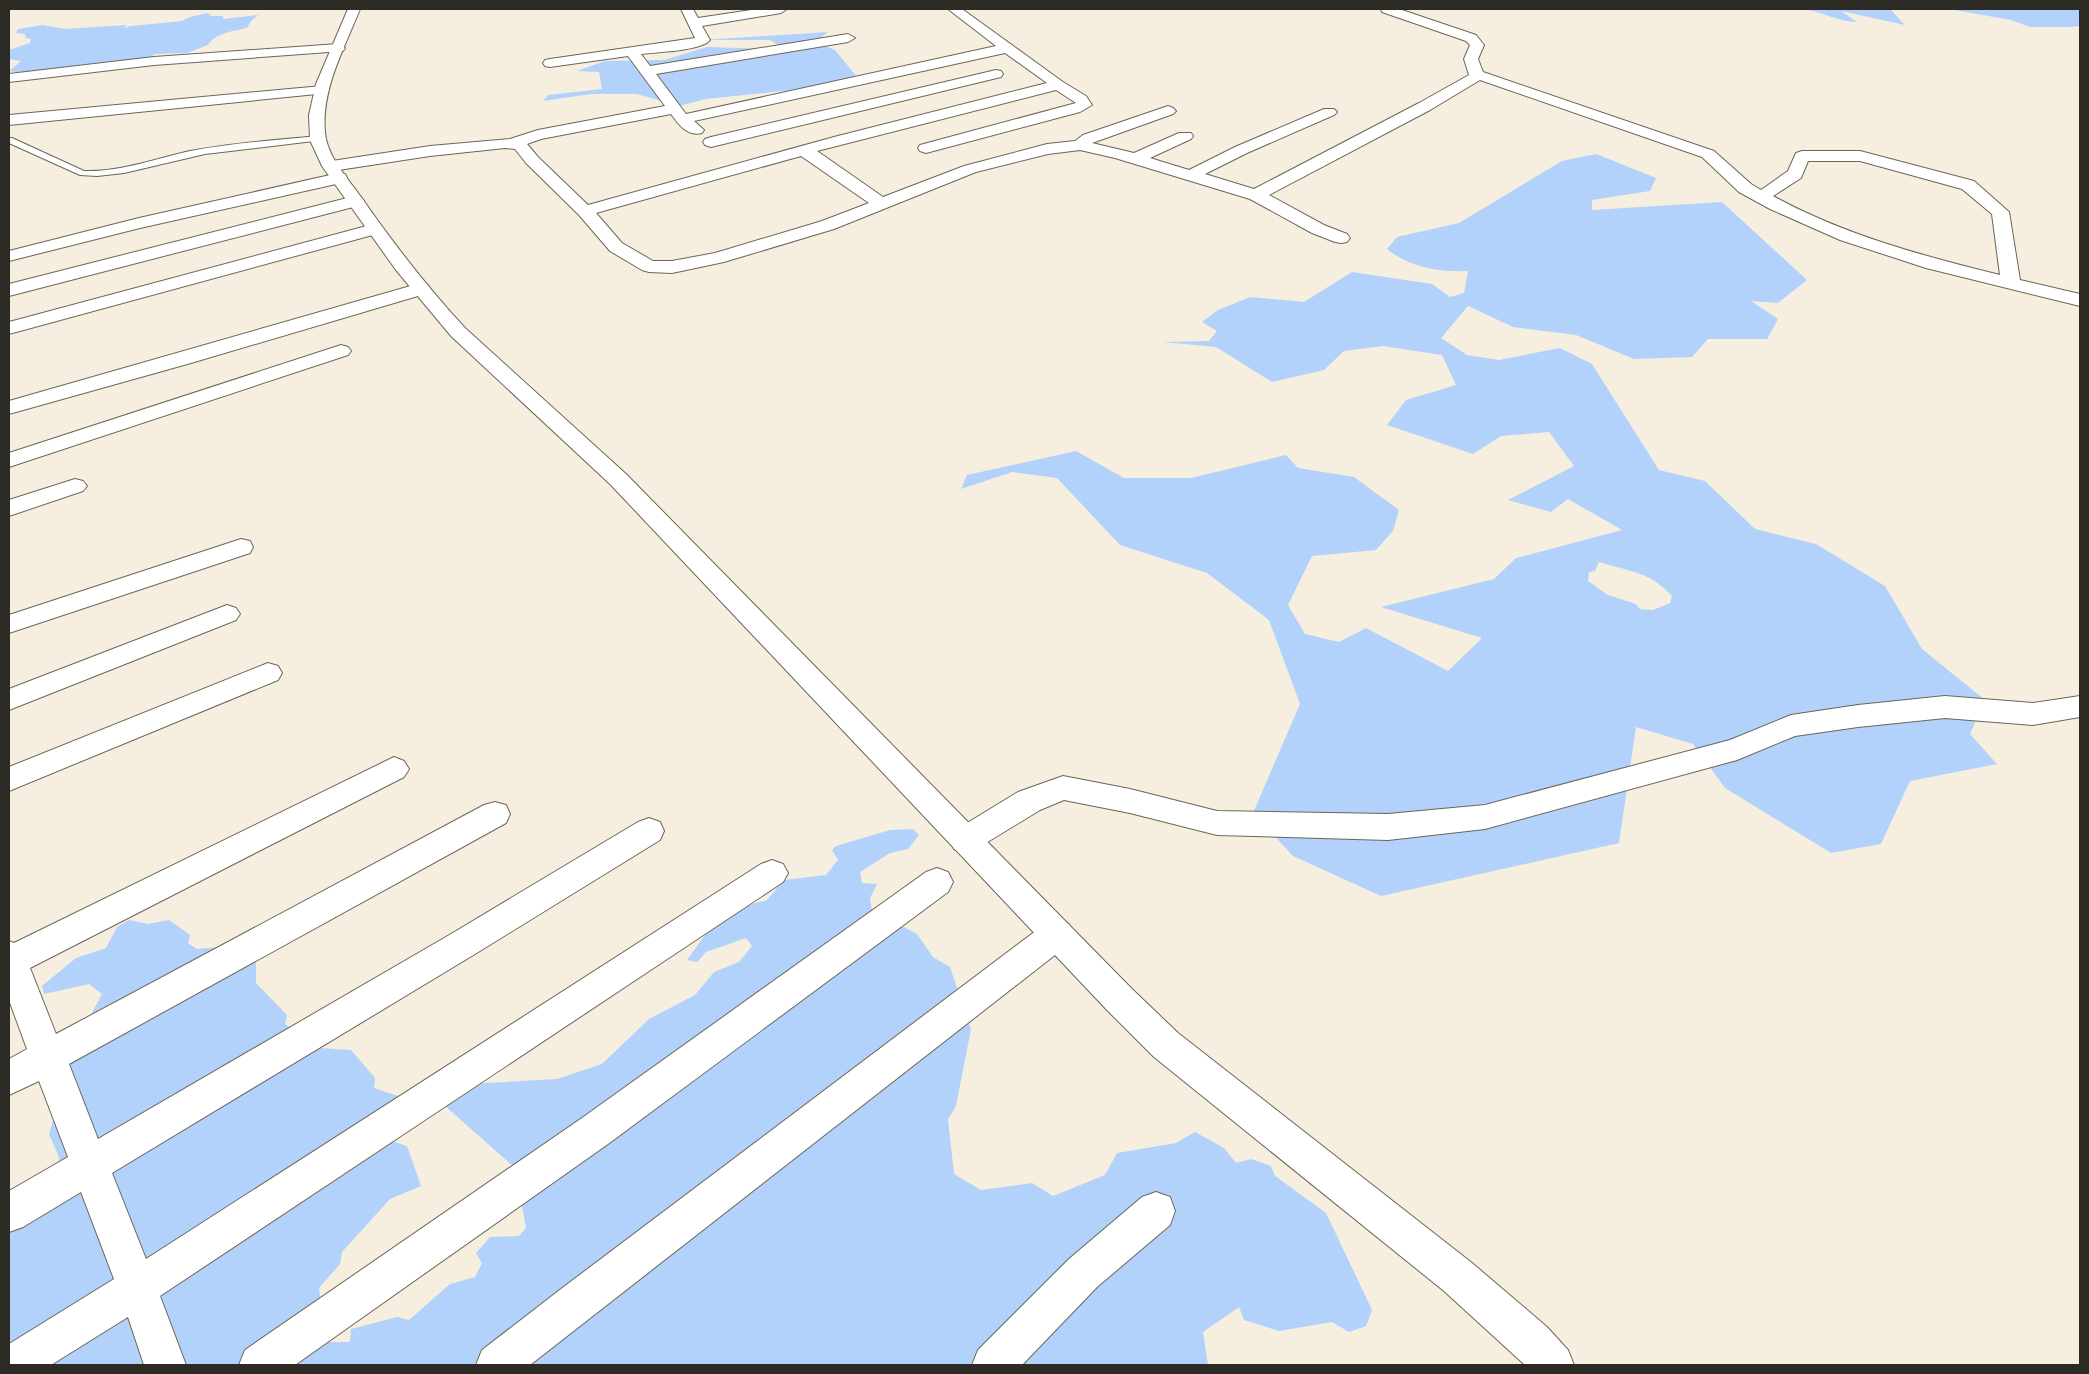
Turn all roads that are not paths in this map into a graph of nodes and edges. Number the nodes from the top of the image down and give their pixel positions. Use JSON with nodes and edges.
{"nodes":[{"id":1,"x":354,"y":9,"type":"edge"},
{"id":2,"x":687,"y":9,"type":"edge"},
{"id":3,"x":781,"y":9,"type":"edge"},
{"id":4,"x":954,"y":9,"type":"edge"},
{"id":5,"x":1387,"y":9,"type":"edge"},
{"id":6,"x":695,"y":23,"type":"junction"},
{"id":7,"x":848,"y":38,"type":"dead end"},
{"id":8,"x":338,"y":48,"type":"junction"},
{"id":9,"x":1007,"y":48,"type":"junction"},
{"id":10,"x":632,"y":51,"type":"junction"},
{"id":11,"x":550,"y":63,"type":"dead end"},
{"id":12,"x":647,"y":72,"type":"junction"},
{"id":13,"x":996,"y":74,"type":"dead end"},
{"id":14,"x":1477,"y":76,"type":"junction"},
{"id":15,"x":9,"y":78,"type":"edge"},
{"id":16,"x":1058,"y":85,"type":"junction"},
{"id":17,"x":322,"y":90,"type":"junction"},
{"id":18,"x":1168,"y":111,"type":"dead end"},
{"id":19,"x":1329,"y":112,"type":"dead end"},
{"id":20,"x":679,"y":114,"type":"junction"},
{"id":21,"x":9,"y":120,"type":"edge"},
{"id":22,"x":1109,"y":131,"type":"junction"},
{"id":23,"x":1185,"y":136,"type":"dead end"},
{"id":24,"x":319,"y":138,"type":"junction"},
{"id":25,"x":9,"y":140,"type":"edge"},
{"id":26,"x":711,"y":142,"type":"junction"},
{"id":27,"x":511,"y":144,"type":"junction"},
{"id":28,"x":1080,"y":145,"type":"junction"},
{"id":29,"x":926,"y":148,"type":"dead end"},
{"id":30,"x":1156,"y":149,"type":"junction"},
{"id":31,"x":804,"y":151,"type":"junction"},
{"id":32,"x":732,"y":159,"type":"junction"},
{"id":33,"x":1135,"y":159,"type":"junction"},
{"id":34,"x":335,"y":172,"type":"junction"},
{"id":35,"x":1191,"y":175,"type":"junction"},
{"id":36,"x":1256,"y":195,"type":"junction"},
{"id":37,"x":1761,"y":197,"type":"junction"},
{"id":38,"x":355,"y":201,"type":"junction"},
{"id":39,"x":882,"y":204,"type":"junction"},
{"id":40,"x":586,"y":211,"type":"junction"},
{"id":41,"x":374,"y":229,"type":"junction"},
{"id":42,"x":1341,"y":238,"type":"dead end"},
{"id":43,"x":9,"y":256,"type":"edge"},
{"id":44,"x":2011,"y":283,"type":"junction"},
{"id":45,"x":421,"y":289,"type":"junction"},
{"id":46,"x":9,"y":290,"type":"edge"},
{"id":47,"x":2080,"y":300,"type":"edge"},
{"id":48,"x":9,"y":328,"type":"edge"},
{"id":49,"x":341,"y":351,"type":"dead end"},
{"id":50,"x":9,"y":408,"type":"edge"},
{"id":51,"x":9,"y":460,"type":"edge"},
{"id":52,"x":75,"y":486,"type":"dead end"},
{"id":53,"x":9,"y":508,"type":"edge"},
{"id":54,"x":241,"y":547,"type":"dead end"},
{"id":55,"x":227,"y":614,"type":"dead end"},
{"id":56,"x":9,"y":624,"type":"edge"},
{"id":57,"x":268,"y":673,"type":"dead end"},
{"id":58,"x":9,"y":700,"type":"edge"},
{"id":59,"x":2080,"y":707,"type":"edge"},
{"id":60,"x":394,"y":769,"type":"dead end"},
{"id":61,"x":9,"y":779,"type":"edge"},
{"id":62,"x":495,"y":814,"type":"dead end"},
{"id":63,"x":649,"y":831,"type":"dead end"},
{"id":64,"x":965,"y":840,"type":"junction"},
{"id":65,"x":772,"y":873,"type":"dead end"},
{"id":66,"x":938,"y":882,"type":"dead end"},
{"id":67,"x":1057,"y":934,"type":"junction"},
{"id":68,"x":9,"y":960,"type":"edge"},
{"id":69,"x":47,"y":1057,"type":"junction"},
{"id":70,"x":9,"y":1078,"type":"edge"},
{"id":71,"x":89,"y":1165,"type":"junction"},
{"id":72,"x":1156,"y":1211,"type":"dead end"},
{"id":73,"x":9,"y":1212,"type":"edge"},
{"id":74,"x":137,"y":1288,"type":"junction"},
{"id":75,"x":13,"y":1365,"type":"edge"},
{"id":76,"x":165,"y":1365,"type":"edge"},
{"id":77,"x":260,"y":1365,"type":"edge"},
{"id":78,"x":497,"y":1365,"type":"edge"},
{"id":79,"x":993,"y":1365,"type":"edge"},
{"id":80,"x":1553,"y":1365,"type":"edge"}],
"edges":[{"from":1,"to":8,"type":"street"},
{"from":2,"to":6,"type":"street"},
{"from":3,"to":6,"type":"street"},
{"from":4,"to":9,"type":"street"},
{"from":5,"to":14,"type":"street"},
{"from":6,"to":10,"type":"street"},
{"from":7,"to":12,"type":"street"},
{"from":8,"to":15,"type":"street"},
{"from":8,"to":17,"type":"street"},
{"from":9,"to":16,"type":"street"},
{"from":9,"to":20,"type":"street"},
{"from":10,"to":11,"type":"street"},
{"from":10,"to":12,"type":"street"},
{"from":12,"to":20,"type":"street"},
{"from":13,"to":26,"type":"street"},
{"from":14,"to":36,"type":"street"},
{"from":14,"to":37,"type":"street"},
{"from":16,"to":29,"type":"street"},
{"from":16,"to":31,"type":"street"},
{"from":17,"to":21,"type":"street"},
{"from":17,"to":24,"type":"street"},
{"from":18,"to":22,"type":"street"},
{"from":19,"to":35,"type":"street"},
{"from":20,"to":26,"type":"street"},
{"from":20,"to":27,"type":"street"},
{"from":22,"to":28,"type":"street"},
{"from":22,"to":30,"type":"street"},
{"from":23,"to":30,"type":"street"},
{"from":24,"to":25,"type":"lane"},
{"from":24,"to":34,"type":"street"},
{"from":26,"to":32,"type":"street"},
{"from":27,"to":34,"type":"street"},
{"from":27,"to":40,"type":"street"},
{"from":28,"to":33,"type":"street"},
{"from":28,"to":39,"type":"street"},
{"from":30,"to":33,"type":"street"},
{"from":31,"to":32,"type":"street"},
{"from":31,"to":39,"type":"street"},
{"from":32,"to":40,"type":"street"},
{"from":33,"to":35,"type":"street"},
{"from":34,"to":38,"type":"street"},
{"from":34,"to":43,"type":"street"},
{"from":35,"to":36,"type":"street"},
{"from":36,"to":42,"type":"street"},
{"from":37,"to":44,"type":"street"},
{"from":37,"to":44,"type":"street"},
{"from":38,"to":41,"type":"street"},
{"from":38,"to":46,"type":"street"},
{"from":39,"to":40,"type":"street"},
{"from":41,"to":45,"type":"street"},
{"from":41,"to":48,"type":"street"},
{"from":44,"to":47,"type":"street"},
{"from":45,"to":50,"type":"street"},
{"from":45,"to":64,"type":"street"},
{"from":49,"to":51,"type":"street"},
{"from":52,"to":53,"type":"street"},
{"from":54,"to":56,"type":"street"},
{"from":55,"to":58,"type":"street"},
{"from":57,"to":61,"type":"street"},
{"from":59,"to":64,"type":"street"},
{"from":60,"to":68,"type":"street"},
{"from":62,"to":69,"type":"street"},
{"from":63,"to":71,"type":"street"},
{"from":64,"to":67,"type":"street"},
{"from":65,"to":74,"type":"street"},
{"from":66,"to":77,"type":"street"},
{"from":67,"to":78,"type":"street"},
{"from":67,"to":80,"type":"street"},
{"from":68,"to":69,"type":"street"},
{"from":69,"to":70,"type":"street"},
{"from":69,"to":71,"type":"street"},
{"from":71,"to":73,"type":"street"},
{"from":71,"to":74,"type":"street"},
{"from":72,"to":79,"type":"street"},
{"from":74,"to":75,"type":"street"},
{"from":74,"to":76,"type":"street"}]}
